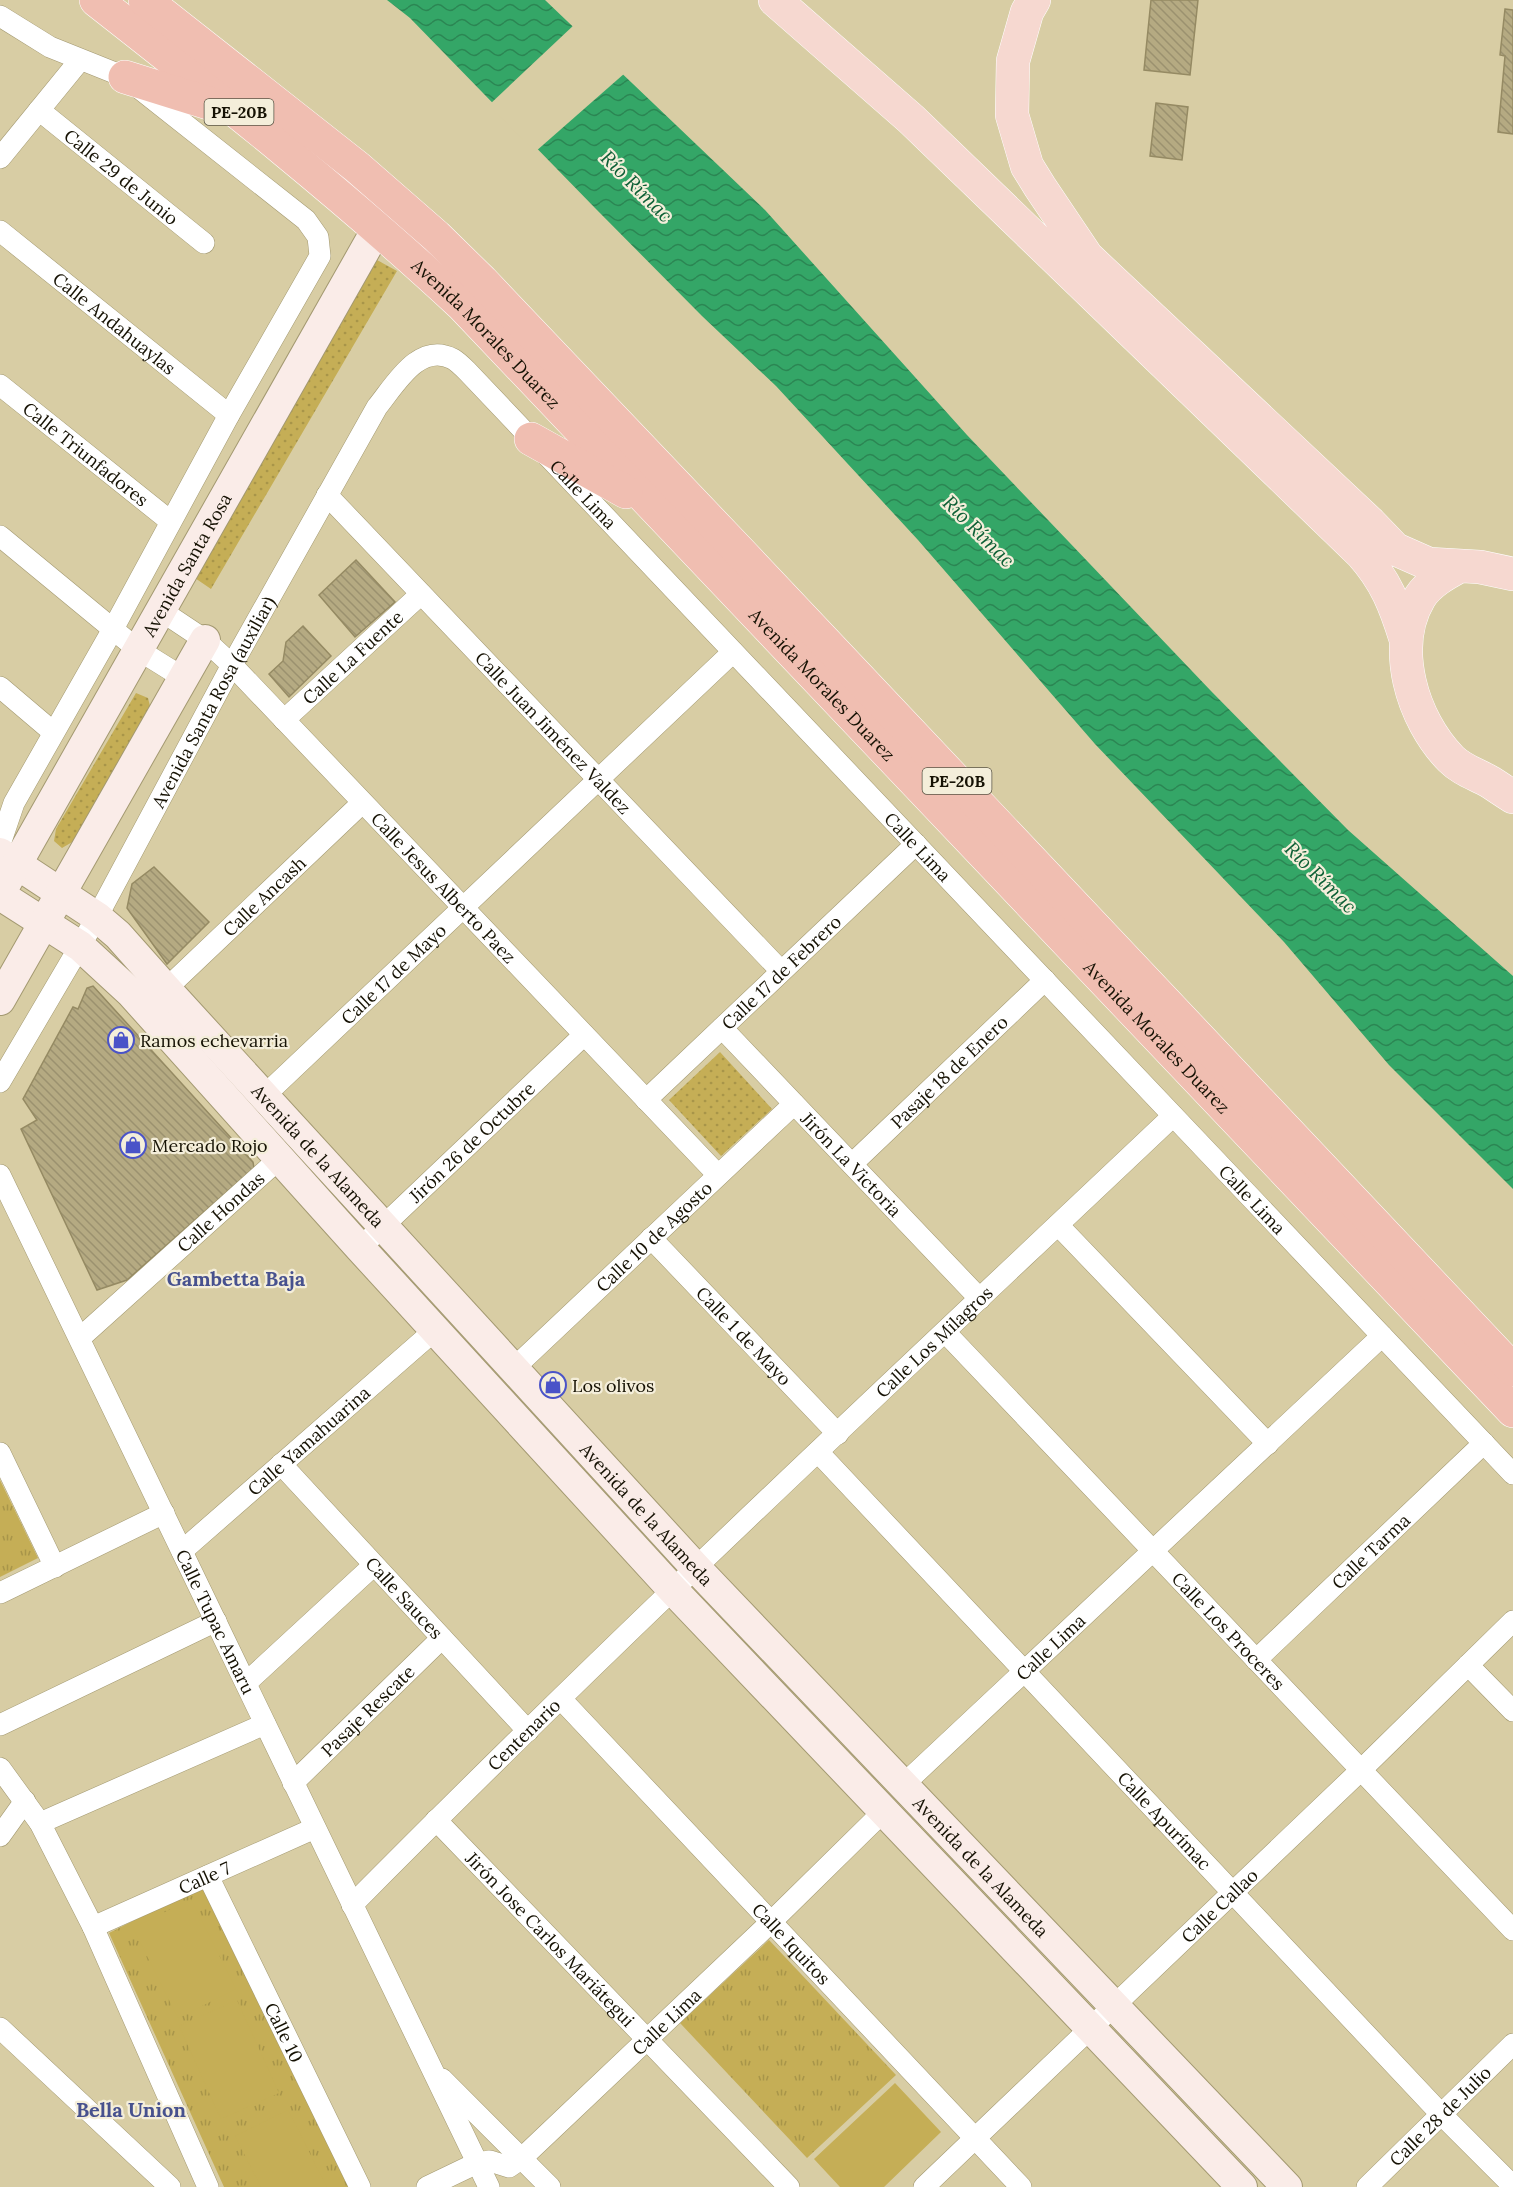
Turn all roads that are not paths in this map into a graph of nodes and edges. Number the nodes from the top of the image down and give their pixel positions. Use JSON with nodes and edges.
{"nodes":[{"id":1,"x":96,"y":0,"type":"edge"},
{"id":2,"x":145,"y":0,"type":"edge"},
{"id":3,"x":775,"y":0,"type":"edge"},
{"id":4,"x":1034,"y":0,"type":"edge"},
{"id":5,"x":0,"y":16,"type":"edge"},
{"id":6,"x":80,"y":60,"type":"junction"},
{"id":7,"x":125,"y":77,"type":"junction"},
{"id":8,"x":39,"y":110,"type":"junction"},
{"id":9,"x":240,"y":113,"type":"junction"},
{"id":10,"x":0,"y":158,"type":"edge"},
{"id":11,"x":0,"y":231,"type":"edge"},
{"id":12,"x":373,"y":236,"type":"dead end"},
{"id":13,"x":204,"y":243,"type":"dead end"},
{"id":14,"x":453,"y":359,"type":"joint"},
{"id":15,"x":0,"y":385,"type":"edge"},
{"id":16,"x":228,"y":415,"type":"junction"},
{"id":17,"x":531,"y":439,"type":"junction"},
{"id":18,"x":327,"y":495,"type":"junction"},
{"id":19,"x":657,"y":510,"type":"junction"},
{"id":20,"x":170,"y":521,"type":"junction"},
{"id":21,"x":0,"y":536,"type":"edge"},
{"id":22,"x":1460,"y":566,"type":"junction"},
{"id":23,"x":1513,"y":574,"type":"edge"},
{"id":24,"x":421,"y":594,"type":"junction"},
{"id":25,"x":160,"y":610,"type":"junction"},
{"id":26,"x":113,"y":629,"type":"junction"},
{"id":27,"x":205,"y":640,"type":"junction"},
{"id":28,"x":1406,"y":640,"type":"junction"},
{"id":29,"x":137,"y":649,"type":"junction"},
{"id":30,"x":733,"y":652,"type":"junction"},
{"id":31,"x":232,"y":665,"type":"junction"},
{"id":32,"x":182,"y":677,"type":"junction"},
{"id":33,"x":0,"y":687,"type":"edge"},
{"id":34,"x":284,"y":720,"type":"junction"},
{"id":35,"x":54,"y":732,"type":"junction"},
{"id":36,"x":598,"y":779,"type":"junction"},
{"id":37,"x":1505,"y":788,"type":"edge"},
{"id":38,"x":362,"y":803,"type":"junction"},
{"id":39,"x":916,"y":844,"type":"junction"},
{"id":40,"x":5,"y":854,"type":"edge"},
{"id":41,"x":60,"y":892,"type":"junction"},
{"id":42,"x":0,"y":894,"type":"edge"},
{"id":43,"x":463,"y":908,"type":"junction"},
{"id":44,"x":97,"y":917,"type":"junction"},
{"id":45,"x":44,"y":922,"type":"junction"},
{"id":46,"x":80,"y":946,"type":"junction"},
{"id":47,"x":781,"y":971,"type":"junction"},
{"id":48,"x":1045,"y":980,"type":"junction"},
{"id":49,"x":166,"y":989,"type":"junction"},
{"id":50,"x":0,"y":1000,"type":"edge"},
{"id":51,"x":722,"y":1028,"type":"junction"},
{"id":52,"x":584,"y":1035,"type":"junction"},
{"id":53,"x":0,"y":1082,"type":"edge"},
{"id":54,"x":264,"y":1096,"type":"junction"},
{"id":55,"x":646,"y":1100,"type":"junction"},
{"id":56,"x":794,"y":1104,"type":"junction"},
{"id":57,"x":1173,"y":1116,"type":"junction"},
{"id":58,"x":280,"y":1158,"type":"junction"},
{"id":59,"x":852,"y":1164,"type":"junction"},
{"id":60,"x":0,"y":1175,"type":"edge"},
{"id":61,"x":718,"y":1175,"type":"junction"},
{"id":62,"x":1058,"y":1225,"type":"junction"},
{"id":63,"x":383,"y":1226,"type":"junction"},
{"id":64,"x":651,"y":1238,"type":"junction"},
{"id":65,"x":360,"y":1248,"type":"junction"},
{"id":66,"x":980,"y":1299,"type":"junction"},
{"id":67,"x":435,"y":1330,"type":"junction"},
{"id":68,"x":945,"y":1332,"type":"junction"},
{"id":69,"x":1382,"y":1336,"type":"junction"},
{"id":70,"x":80,"y":1338,"type":"junction"},
{"id":71,"x":514,"y":1368,"type":"junction"},
{"id":72,"x":1513,"y":1370,"type":"edge"},
{"id":73,"x":1513,"y":1411,"type":"edge"},
{"id":74,"x":838,"y":1434,"type":"junction"},
{"id":75,"x":1268,"y":1443,"type":"junction"},
{"id":76,"x":1484,"y":1443,"type":"junction"},
{"id":77,"x":818,"y":1452,"type":"junction"},
{"id":78,"x":0,"y":1453,"type":"edge"},
{"id":79,"x":281,"y":1464,"type":"junction"},
{"id":80,"x":1513,"y":1474,"type":"edge"},
{"id":81,"x":164,"y":1513,"type":"junction"},
{"id":82,"x":182,"y":1551,"type":"junction"},
{"id":83,"x":1153,"y":1551,"type":"junction"},
{"id":84,"x":374,"y":1565,"type":"junction"},
{"id":85,"x":55,"y":1567,"type":"junction"},
{"id":86,"x":696,"y":1568,"type":"junction"},
{"id":87,"x":674,"y":1590,"type":"junction"},
{"id":88,"x":0,"y":1593,"type":"edge"},
{"id":89,"x":216,"y":1621,"type":"junction"},
{"id":90,"x":1513,"y":1621,"type":"edge"},
{"id":91,"x":442,"y":1638,"type":"junction"},
{"id":92,"x":1256,"y":1660,"type":"junction"},
{"id":93,"x":1468,"y":1665,"type":"junction"},
{"id":94,"x":1025,"y":1671,"type":"junction"},
{"id":95,"x":246,"y":1683,"type":"junction"},
{"id":96,"x":561,"y":1699,"type":"junction"},
{"id":97,"x":1513,"y":1711,"type":"edge"},
{"id":98,"x":265,"y":1724,"type":"junction"},
{"id":99,"x":0,"y":1725,"type":"edge"},
{"id":100,"x":528,"y":1731,"type":"junction"},
{"id":101,"x":0,"y":1768,"type":"edge"},
{"id":102,"x":1361,"y":1770,"type":"junction"},
{"id":103,"x":293,"y":1783,"type":"junction"},
{"id":104,"x":903,"y":1785,"type":"junction"},
{"id":105,"x":25,"y":1801,"type":"junction"},
{"id":106,"x":884,"y":1811,"type":"junction"},
{"id":107,"x":436,"y":1820,"type":"junction"},
{"id":108,"x":40,"y":1823,"type":"junction"},
{"id":109,"x":315,"y":1828,"type":"junction"},
{"id":110,"x":0,"y":1836,"type":"edge"},
{"id":111,"x":208,"y":1876,"type":"junction"},
{"id":112,"x":1233,"y":1892,"type":"junction"},
{"id":113,"x":352,"y":1905,"type":"junction"},
{"id":114,"x":771,"y":1922,"type":"junction"},
{"id":115,"x":93,"y":1927,"type":"junction"},
{"id":116,"x":1513,"y":1930,"type":"edge"},
{"id":117,"x":1114,"y":2006,"type":"junction"},
{"id":118,"x":0,"y":2028,"type":"edge"},
{"id":119,"x":1091,"y":2029,"type":"junction"},
{"id":120,"x":648,"y":2040,"type":"junction"},
{"id":121,"x":1513,"y":2044,"type":"edge"},
{"id":122,"x":430,"y":2068,"type":"junction"},
{"id":123,"x":1441,"y":2114,"type":"junction"},
{"id":124,"x":975,"y":2138,"type":"junction"},
{"id":125,"x":522,"y":2158,"type":"junction"},
{"id":126,"x":477,"y":2163,"type":"junction"},
{"id":127,"x":1513,"y":2186,"type":"edge"},
{"id":128,"x":170,"y":2187,"type":"edge"},
{"id":129,"x":208,"y":2187,"type":"edge"},
{"id":130,"x":360,"y":2187,"type":"edge"},
{"id":131,"x":427,"y":2187,"type":"edge"},
{"id":132,"x":489,"y":2187,"type":"edge"},
{"id":133,"x":550,"y":2187,"type":"edge"},
{"id":134,"x":789,"y":2187,"type":"edge"},
{"id":135,"x":924,"y":2187,"type":"edge"},
{"id":136,"x":1021,"y":2187,"type":"edge"},
{"id":137,"x":1242,"y":2187,"type":"edge"},
{"id":138,"x":1287,"y":2187,"type":"edge"},
{"id":139,"x":1367,"y":2187,"type":"edge"}],
"edges":[{"from":1,"to":9,"type":"highway","name":"Avenida Morales Duarez","number":"PE-20B"},
{"from":2,"to":72,"type":"highway","name":"Avenida Morales Duarez","number":"PE-20B"},
{"from":3,"to":28,"type":"main road"},
{"from":4,"to":22,"type":"main road"},
{"from":5,"to":6,"type":"street"},
{"from":6,"to":7,"type":"street"},
{"from":6,"to":8,"type":"street"},
{"from":7,"to":9,"type":"highway"},
{"from":7,"to":16,"type":"street"},
{"from":8,"to":10,"type":"street"},
{"from":8,"to":13,"type":"street","name":"Calle 29 de Junio"},
{"from":9,"to":19,"type":"highway","name":"Avenida Morales Duarez","number":"PE-20B"},
{"from":11,"to":16,"type":"street","name":"Calle Andahuaylas"},
{"from":12,"to":25,"type":"street","name":"Avenida Santa Rosa"},
{"from":14,"to":17,"type":"street","name":"Calle Lima"},
{"from":14,"to":18,"type":"street","name":"Avenida Santa Rosa (auxiliar)"},
{"from":15,"to":20,"type":"street","name":"Calle Triunfadores"},
{"from":16,"to":20,"type":"street"},
{"from":17,"to":19,"type":"highway"},
{"from":17,"to":30,"type":"street","name":"Calle Lima"},
{"from":18,"to":24,"type":"street","name":"Calle Juan Jiménez Valdez"},
{"from":18,"to":31,"type":"street","name":"Avenida Santa Rosa (auxiliar)"},
{"from":19,"to":73,"type":"highway","name":"Avenida Morales Duarez","number":"PE-20B"},
{"from":20,"to":26,"type":"street"},
{"from":21,"to":26,"type":"street"},
{"from":22,"to":23,"type":"main road"},
{"from":22,"to":28,"type":"main road"},
{"from":24,"to":34,"type":"street","name":"Calle La Fuente"},
{"from":24,"to":36,"type":"street","name":"Calle Juan Jiménez Valdez"},
{"from":25,"to":27,"type":"street","name":"Calle Jesus Alberto Paez"},
{"from":25,"to":29,"type":"street","name":"Avenida Santa Rosa"},
{"from":26,"to":29,"type":"street"},
{"from":26,"to":35,"type":"street"},
{"from":27,"to":31,"type":"street","name":"Calle Jesus Alberto Paez"},
{"from":27,"to":32,"type":"street"},
{"from":28,"to":37,"type":"main road"},
{"from":29,"to":32,"type":"street"},
{"from":29,"to":40,"type":"street","name":"Avenida Santa Rosa"},
{"from":30,"to":36,"type":"street","name":"Calle 17 de Mayo"},
{"from":30,"to":39,"type":"street","name":"Calle Lima"},
{"from":31,"to":34,"type":"street","name":"Calle Jesus Alberto Paez"},
{"from":31,"to":44,"type":"street","name":"Avenida Santa Rosa (auxiliar)"},
{"from":32,"to":41,"type":"street"},
{"from":33,"to":35,"type":"street"},
{"from":34,"to":38,"type":"street","name":"Calle Jesus Alberto Paez"},
{"from":35,"to":40,"type":"street"},
{"from":36,"to":43,"type":"street","name":"Calle 17 de Mayo"},
{"from":36,"to":47,"type":"street","name":"Calle Juan Jiménez Valdez"},
{"from":38,"to":43,"type":"street","name":"Calle Jesus Alberto Paez"},
{"from":38,"to":49,"type":"street","name":"Calle Ancash"},
{"from":39,"to":47,"type":"street","name":"Calle 17 de Febrero"},
{"from":39,"to":48,"type":"street","name":"Calle Lima"},
{"from":40,"to":41,"type":"street","name":"Avenida de la Alameda"},
{"from":40,"to":42,"type":"street","name":"Avenida Santa Rosa"},
{"from":41,"to":44,"type":"street","name":"Avenida de la Alameda"},
{"from":41,"to":45,"type":"street"},
{"from":42,"to":45,"type":"street","name":"Avenida de la Alameda"},
{"from":43,"to":52,"type":"street","name":"Calle Jesus Alberto Paez"},
{"from":43,"to":54,"type":"street","name":"Calle 17 de Mayo"},
{"from":44,"to":46,"type":"street","name":"Avenida Santa Rosa (auxiliar)"},
{"from":44,"to":49,"type":"street","name":"Avenida de la Alameda"},
{"from":45,"to":46,"type":"street","name":"Avenida de la Alameda"},
{"from":45,"to":50,"type":"street"},
{"from":46,"to":53,"type":"street","name":"Avenida Santa Rosa (auxiliar)"},
{"from":46,"to":58,"type":"street","name":"Avenida de la Alameda"},
{"from":47,"to":51,"type":"street","name":"Calle 17 de Febrero"},
{"from":48,"to":57,"type":"street","name":"Calle Lima"},
{"from":48,"to":59,"type":"street","name":"Pasaje 18 de Enero"},
{"from":49,"to":54,"type":"street","name":"Avenida de la Alameda"},
{"from":51,"to":55,"type":"street","name":"Calle 17 de Febrero"},
{"from":51,"to":56,"type":"street","name":"Jirón La Victoria"},
{"from":52,"to":55,"type":"street","name":"Calle Jesus Alberto Paez"},
{"from":52,"to":63,"type":"street","name":"Jirón 26 de Octubre"},
{"from":54,"to":63,"type":"street","name":"Avenida de la Alameda"},
{"from":55,"to":61,"type":"street","name":"Calle Jesus Alberto Paez"},
{"from":56,"to":59,"type":"street","name":"Jirón La Victoria"},
{"from":56,"to":61,"type":"street","name":"Calle 10 de Agosto"},
{"from":57,"to":62,"type":"street","name":"Calle Los Milagros"},
{"from":57,"to":69,"type":"street","name":"Calle Lima"},
{"from":58,"to":65,"type":"street","name":"Avenida de la Alameda"},
{"from":58,"to":70,"type":"street","name":"Calle Hondas"},
{"from":59,"to":66,"type":"street","name":"Jirón La Victoria"},
{"from":60,"to":70,"type":"street","name":"Calle Tupac Amaru"},
{"from":61,"to":64,"type":"street","name":"Calle 10 de Agosto"},
{"from":62,"to":66,"type":"street","name":"Calle Los Milagros"},
{"from":62,"to":75,"type":"street"},
{"from":63,"to":65,"type":"street","name":"Jirón 26 de Octubre"},
{"from":63,"to":71,"type":"street","name":"Avenida de la Alameda"},
{"from":64,"to":71,"type":"street","name":"Calle 10 de Agosto"},
{"from":64,"to":74,"type":"street","name":"Calle 1 de Mayo"},
{"from":65,"to":67,"type":"street","name":"Avenida de la Alameda"},
{"from":66,"to":68,"type":"street","name":"Calle Los Milagros"},
{"from":67,"to":79,"type":"street","name":"Calle Yamahuarina"},
{"from":67,"to":87,"type":"street","name":"Avenida de la Alameda"},
{"from":68,"to":74,"type":"street","name":"Calle Los Milagros"},
{"from":68,"to":83,"type":"street","name":"Calle Los Proceres"},
{"from":69,"to":75,"type":"street","name":"Calle Lima"},
{"from":69,"to":76,"type":"street","name":"Calle Lima"},
{"from":70,"to":81,"type":"street","name":"Calle Tupac Amaru"},
{"from":71,"to":86,"type":"street","name":"Avenida de la Alameda"},
{"from":74,"to":77,"type":"street","name":"Calle Los Milagros"},
{"from":75,"to":83,"type":"street","name":"Calle Lima"},
{"from":76,"to":80,"type":"street","name":"Calle Lima"},
{"from":76,"to":92,"type":"street","name":"Calle Tarma"},
{"from":77,"to":86,"type":"street","name":"Calle Los Milagros"},
{"from":77,"to":94,"type":"street","name":"Calle Apurímac"},
{"from":78,"to":85,"type":"street"},
{"from":79,"to":82,"type":"street","name":"Calle Yamahuarina"},
{"from":79,"to":84,"type":"street","name":"Calle Sauces"},
{"from":81,"to":82,"type":"street","name":"Calle Tupac Amaru"},
{"from":81,"to":85,"type":"street"},
{"from":82,"to":89,"type":"street","name":"Calle Tupac Amaru"},
{"from":83,"to":92,"type":"street","name":"Calle Los Proceres"},
{"from":83,"to":94,"type":"street","name":"Calle Lima"},
{"from":84,"to":91,"type":"street","name":"Calle Sauces"},
{"from":84,"to":95,"type":"street"},
{"from":85,"to":88,"type":"street"},
{"from":86,"to":87,"type":"street","name":"Centenario"},
{"from":86,"to":104,"type":"street","name":"Avenida de la Alameda"},
{"from":87,"to":96,"type":"street","name":"Centenario"},
{"from":87,"to":106,"type":"street","name":"Avenida de la Alameda"},
{"from":89,"to":95,"type":"street","name":"Calle Tupac Amaru"},
{"from":89,"to":99,"type":"street"},
{"from":90,"to":93,"type":"street","name":"Calle Callao"},
{"from":91,"to":100,"type":"street","name":"Calle Sauces"},
{"from":91,"to":103,"type":"street","name":"Pasaje Rescate"},
{"from":92,"to":102,"type":"street","name":"Calle Los Proceres"},
{"from":93,"to":97,"type":"street"},
{"from":93,"to":102,"type":"street","name":"Calle Callao"},
{"from":94,"to":104,"type":"street","name":"Calle Lima"},
{"from":94,"to":112,"type":"street","name":"Calle Apurímac"},
{"from":95,"to":98,"type":"street","name":"Calle Tupac Amaru"},
{"from":96,"to":100,"type":"street","name":"Centenario"},
{"from":96,"to":114,"type":"street","name":"Calle Iquitos"},
{"from":98,"to":103,"type":"street","name":"Calle Tupac Amaru"},
{"from":98,"to":108,"type":"street"},
{"from":100,"to":107,"type":"street","name":"Centenario"},
{"from":101,"to":105,"type":"street"},
{"from":102,"to":112,"type":"street","name":"Calle Callao"},
{"from":102,"to":116,"type":"street","name":"Calle Los Proceres"},
{"from":103,"to":109,"type":"street","name":"Calle Tupac Amaru"},
{"from":104,"to":117,"type":"street","name":"Avenida de la Alameda"},
{"from":105,"to":108,"type":"street"},
{"from":105,"to":110,"type":"street"},
{"from":106,"to":114,"type":"street","name":"Calle Lima"},
{"from":106,"to":119,"type":"street","name":"Avenida de la Alameda"},
{"from":107,"to":113,"type":"street","name":"Centenario"},
{"from":107,"to":120,"type":"street","name":"Jirón Jose Carlos Mariátegui"},
{"from":108,"to":115,"type":"street"},
{"from":109,"to":111,"type":"street","name":"Calle 7"},
{"from":109,"to":113,"type":"street","name":"Calle Tupac Amaru"},
{"from":111,"to":115,"type":"street","name":"Calle 7"},
{"from":111,"to":130,"type":"street","name":"Calle 10"},
{"from":112,"to":117,"type":"street","name":"Calle Callao"},
{"from":112,"to":123,"type":"street","name":"Calle Apurímac"},
{"from":113,"to":122,"type":"street","name":"Calle Tupac Amaru"},
{"from":114,"to":120,"type":"street","name":"Calle Lima"},
{"from":114,"to":124,"type":"street","name":"Calle Iquitos"},
{"from":115,"to":129,"type":"street"},
{"from":117,"to":119,"type":"street","name":"Calle Callao"},
{"from":117,"to":138,"type":"street","name":"Avenida de la Alameda"},
{"from":118,"to":128,"type":"street"},
{"from":119,"to":124,"type":"street","name":"Calle Callao"},
{"from":119,"to":137,"type":"street","name":"Avenida de la Alameda"},
{"from":120,"to":125,"type":"street","name":"Calle Lima"},
{"from":120,"to":134,"type":"street","name":"Jirón Jose Carlos Mariátegui"},
{"from":121,"to":123,"type":"street","name":"Calle 28 de Julio"},
{"from":122,"to":125,"type":"street","name":"Calle Tupac Amaru"},
{"from":122,"to":126,"type":"street","name":"Calle Tupac Amaru"},
{"from":123,"to":127,"type":"street","name":"Calle Apurímac"},
{"from":123,"to":139,"type":"street","name":"Calle 28 de Julio"},
{"from":124,"to":135,"type":"street","name":"Calle Callao"},
{"from":124,"to":136,"type":"street","name":"Calle Iquitos"},
{"from":125,"to":126,"type":"street"},
{"from":125,"to":133,"type":"street","name":"Calle Tupac Amaru"},
{"from":126,"to":131,"type":"street"},
{"from":126,"to":132,"type":"street","name":"Calle Tupac Amaru"}]}
